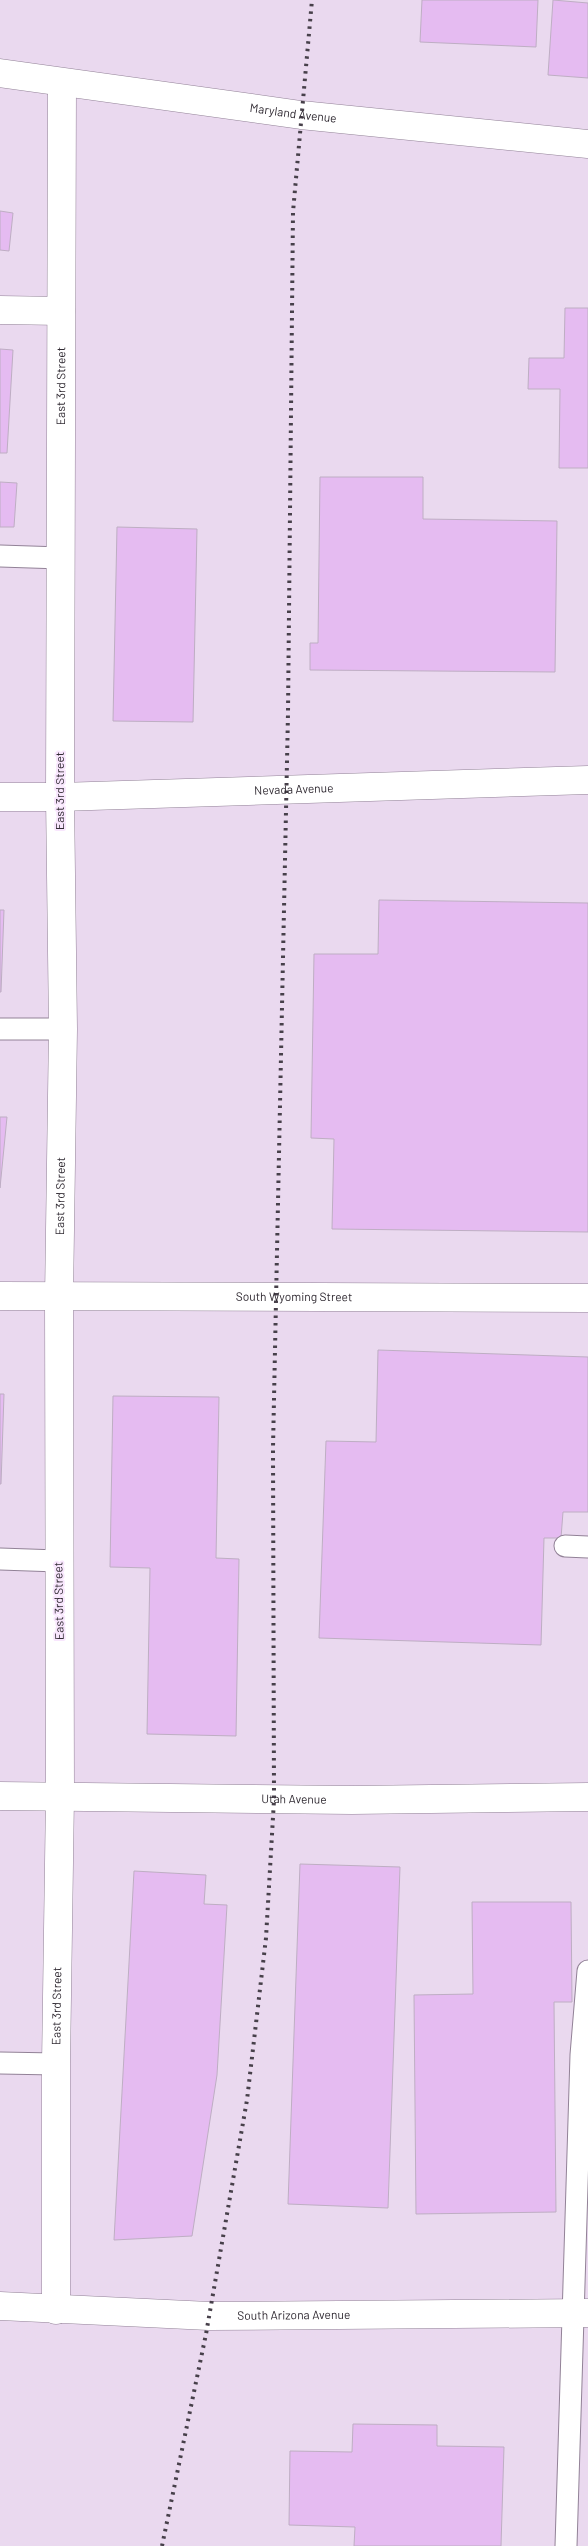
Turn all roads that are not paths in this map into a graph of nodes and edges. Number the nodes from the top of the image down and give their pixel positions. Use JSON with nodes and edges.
{"nodes":[{"id":1,"x":0,"y":73,"type":"edge"},
{"id":2,"x":62,"y":83,"type":"junction"},
{"id":3,"x":588,"y":144,"type":"edge"},
{"id":4,"x":0,"y":310,"type":"edge"},
{"id":5,"x":62,"y":311,"type":"junction"},
{"id":6,"x":0,"y":556,"type":"edge"},
{"id":7,"x":61,"y":558,"type":"junction"},
{"id":8,"x":588,"y":780,"type":"edge"},
{"id":9,"x":0,"y":797,"type":"edge"},
{"id":10,"x":60,"y":797,"type":"junction"},
{"id":11,"x":0,"y":1029,"type":"edge"},
{"id":12,"x":63,"y":1029,"type":"junction"},
{"id":13,"x":0,"y":1296,"type":"edge"},
{"id":14,"x":59,"y":1297,"type":"junction"},
{"id":15,"x":588,"y":1298,"type":"edge"},
{"id":16,"x":565,"y":1546,"type":"dead end"},
{"id":17,"x":588,"y":1548,"type":"edge"},
{"id":18,"x":0,"y":1559,"type":"edge"},
{"id":19,"x":58,"y":1561,"type":"junction"},
{"id":20,"x":0,"y":1796,"type":"edge"},
{"id":21,"x":60,"y":1796,"type":"junction"},
{"id":22,"x":588,"y":1797,"type":"edge"},
{"id":23,"x":588,"y":1971,"type":"edge"},
{"id":24,"x":584,"y":2055,"type":"edge"},
{"id":25,"x":0,"y":2063,"type":"edge"},
{"id":26,"x":56,"y":2064,"type":"junction"},
{"id":27,"x":0,"y":2306,"type":"edge"},
{"id":28,"x":56,"y":2310,"type":"junction"},
{"id":29,"x":580,"y":2313,"type":"edge"},
{"id":30,"x":566,"y":2546,"type":"edge"}],
"edges":[{"from":1,"to":2,"type":"street","name":"Maryland Avenue"},
{"from":2,"to":3,"type":"street","name":"Maryland Avenue"},
{"from":2,"to":5,"type":"street","name":"East 3rd Street"},
{"from":4,"to":5,"type":"street"},
{"from":5,"to":7,"type":"street","name":"East 3rd Street"},
{"from":6,"to":7,"type":"lane"},
{"from":7,"to":10,"type":"street","name":"East 3rd Street"},
{"from":8,"to":10,"type":"street","name":"Nevada Avenue"},
{"from":9,"to":10,"type":"street","name":"Nevada Avenue"},
{"from":10,"to":12,"type":"street","name":"East 3rd Street"},
{"from":11,"to":12,"type":"lane"},
{"from":12,"to":14,"type":"street","name":"East 3rd Street"},
{"from":13,"to":14,"type":"street","name":"South Wyoming Street"},
{"from":14,"to":15,"type":"street","name":"South Wyoming Street"},
{"from":14,"to":19,"type":"street","name":"East 3rd Street"},
{"from":16,"to":17,"type":"lane"},
{"from":18,"to":19,"type":"lane"},
{"from":19,"to":21,"type":"street","name":"East 3rd Street"},
{"from":20,"to":21,"type":"street","name":"Utah Avenue"},
{"from":21,"to":22,"type":"street","name":"Utah Avenue"},
{"from":21,"to":26,"type":"street","name":"East 3rd Street"},
{"from":23,"to":24,"type":"lane"},
{"from":24,"to":29,"type":"lane"},
{"from":25,"to":26,"type":"lane"},
{"from":26,"to":28,"type":"street","name":"East 3rd Street"},
{"from":27,"to":28,"type":"street","name":"South Arizona Avenue"},
{"from":28,"to":29,"type":"street","name":"South Arizona Avenue"},
{"from":29,"to":30,"type":"lane"}]}
